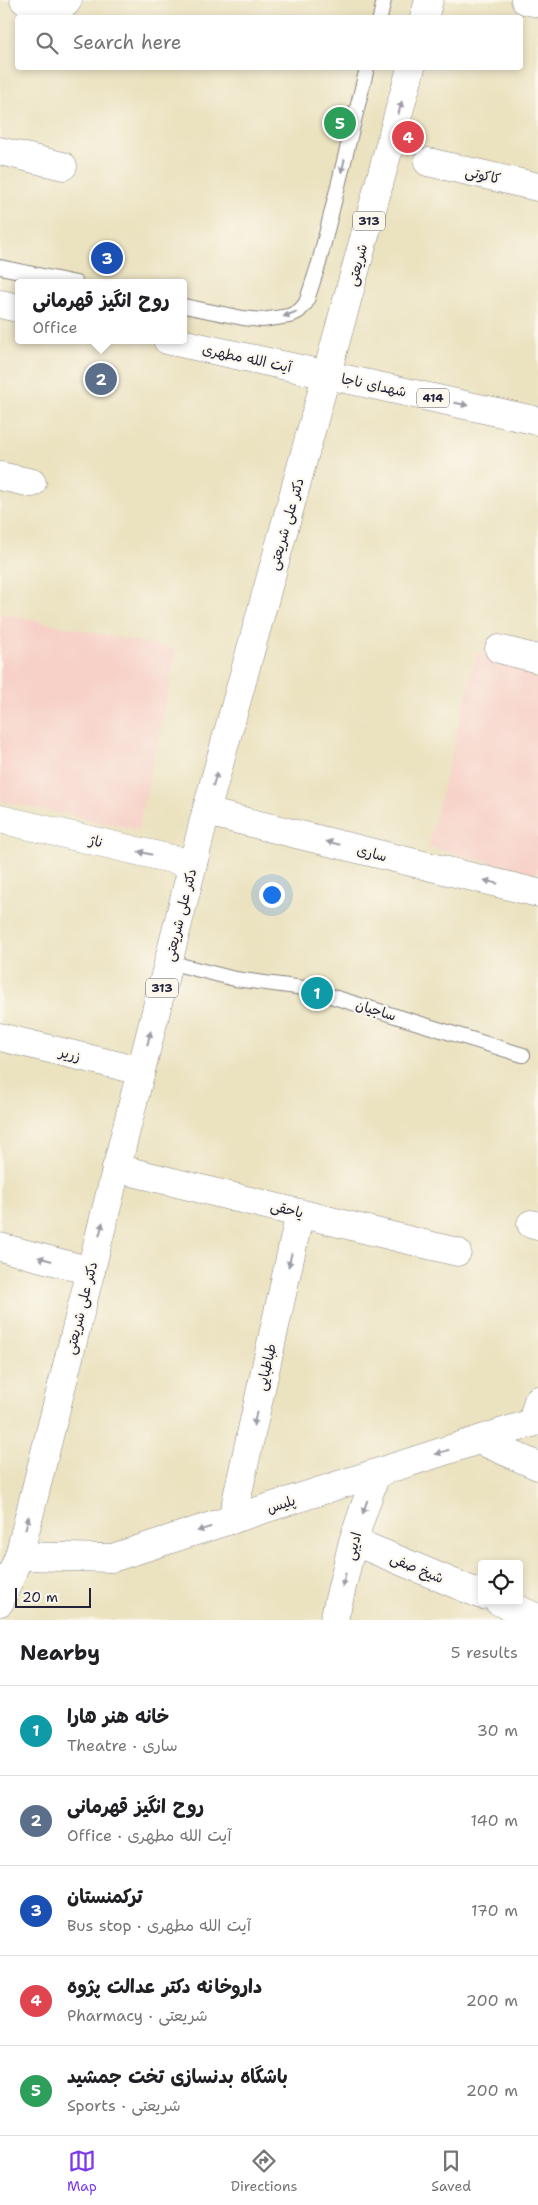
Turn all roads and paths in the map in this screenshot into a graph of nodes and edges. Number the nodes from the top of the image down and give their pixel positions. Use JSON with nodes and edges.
{"nodes":[{"id":1,"x":24,"y":0,"type":"edge"},
{"id":2,"x":68,"y":0,"type":"edge"},
{"id":3,"x":384,"y":0,"type":"edge"},
{"id":4,"x":429,"y":0,"type":"edge"},
{"id":5,"x":526,"y":0,"type":"edge"},
{"id":6,"x":538,"y":3,"type":"edge"},
{"id":7,"x":381,"y":15,"type":"edge"},
{"id":8,"x":425,"y":15,"type":"edge"},
{"id":9,"x":367,"y":70,"type":"edge"},
{"id":10,"x":410,"y":70,"type":"edge"},
{"id":11,"x":0,"y":151,"type":"edge"},
{"id":12,"x":428,"y":162,"type":"dead end"},
{"id":13,"x":63,"y":166,"type":"dead end"},
{"id":14,"x":538,"y":187,"type":"edge"},
{"id":15,"x":0,"y":267,"type":"edge"},
{"id":16,"x":57,"y":279,"type":"edge"},
{"id":17,"x":0,"y":304,"type":"edge"},
{"id":18,"x":15,"y":307,"type":"edge"},
{"id":19,"x":187,"y":307,"type":"edge"},
{"id":20,"x":185,"y":344,"type":"edge"},
{"id":21,"x":328,"y":375,"type":"junction"},
{"id":22,"x":538,"y":421,"type":"edge"},
{"id":23,"x":0,"y":476,"type":"edge"},
{"id":24,"x":32,"y":483,"type":"dead end"},
{"id":25,"x":499,"y":649,"type":"dead end"},
{"id":26,"x":538,"y":659,"type":"edge"},
{"id":27,"x":206,"y":812,"type":"junction"},
{"id":28,"x":0,"y":819,"type":"edge"},
{"id":29,"x":193,"y":864,"type":"junction"},
{"id":30,"x":538,"y":893,"type":"edge"},
{"id":31,"x":168,"y":962,"type":"junction"},
{"id":32,"x":0,"y":1037,"type":"edge"},
{"id":33,"x":523,"y":1056,"type":"dead end"},
{"id":34,"x":140,"y":1071,"type":"junction"},
{"id":35,"x":116,"y":1168,"type":"junction"},
{"id":36,"x":300,"y":1213,"type":"junction"},
{"id":37,"x":0,"y":1247,"type":"edge"},
{"id":38,"x":457,"y":1252,"type":"dead end"},
{"id":39,"x":91,"y":1271,"type":"junction"},
{"id":40,"x":536,"y":1415,"type":"edge"},
{"id":41,"x":479,"y":1440,"type":"junction"},
{"id":42,"x":538,"y":1466,"type":"edge"},
{"id":43,"x":376,"y":1474,"type":"junction"},
{"id":44,"x":232,"y":1520,"type":"junction"},
{"id":45,"x":353,"y":1541,"type":"junction"},
{"id":46,"x":9,"y":1563,"type":"edge"},
{"id":47,"x":478,"y":1593,"type":"edge"},
{"id":48,"x":0,"y":1602,"type":"edge"},
{"id":49,"x":507,"y":1605,"type":"edge"},
{"id":50,"x":538,"y":1618,"type":"edge"},
{"id":51,"x":334,"y":1620,"type":"edge"}],
"edges":[{"from":1,"to":2,"type":"main road"},
{"from":3,"to":7,"type":"lane"},
{"from":4,"to":8,"type":"main road"},
{"from":5,"to":6,"type":"main road"},
{"from":9,"to":19,"type":"lane","one_way":true},
{"from":21,"to":10,"type":"main road","name":"شریعتی","number":"313","one_way":true},
{"from":11,"to":13,"type":"main road"},
{"from":12,"to":14,"type":"main road","name":"کاکوتی"},
{"from":15,"to":16,"type":"lane"},
{"from":17,"to":18,"type":"main road"},
{"from":20,"to":21,"type":"main road","name":"آیت الله مطهری","number":"414"},
{"from":21,"to":22,"type":"main road","name":"شهدای ناجا","number":"414","one_way":true},
{"from":27,"to":21,"type":"main road","name":"دکتر علی شریعتی","number":"313","one_way":true},
{"from":23,"to":24,"type":"main road"},
{"from":25,"to":26,"type":"main road"},
{"from":27,"to":29,"type":"main road","name":"دکتر علی شریعتی","number":"313"},
{"from":30,"to":27,"type":"main road","name":"ساری","one_way":true},
{"from":29,"to":28,"type":"main road","name":"ناژ","one_way":true},
{"from":29,"to":31,"type":"main road","name":"دکتر علی شریعتی","number":"313"},
{"from":31,"to":33,"type":"lane","name":"ساجیان"},
{"from":34,"to":31,"type":"main road","name":"دکتر علی شریعتی","number":"313","one_way":true},
{"from":32,"to":34,"type":"main road","name":"زریر"},
{"from":34,"to":35,"type":"main road","name":"دکتر علی شریعتی","number":"313"},
{"from":35,"to":36,"type":"main road","name":"یاحقی"},
{"from":39,"to":35,"type":"main road","name":"دکتر علی شریعتی","number":"313","one_way":true},
{"from":36,"to":38,"type":"main road","name":"یاحقی"},
{"from":36,"to":44,"type":"main road","name":"طباطبایی","one_way":true},
{"from":39,"to":37,"type":"main road","one_way":true},
{"from":46,"to":39,"type":"main road","name":"دکتر علی شریعتی","number":"313","one_way":true},
{"from":40,"to":41,"type":"main road","name":"پلیس"},
{"from":41,"to":42,"type":"main road"},
{"from":41,"to":43,"type":"main road","name":"پلیس","one_way":true},
{"from":43,"to":44,"type":"main road","name":"پلیس"},
{"from":43,"to":45,"type":"main road","name":"ادیبی","one_way":true},
{"from":44,"to":46,"type":"main road","name":"پلیس","one_way":true},
{"from":45,"to":47,"type":"main road","name":"شیخ صفی"},
{"from":45,"to":51,"type":"main road","name":"ادیبی","one_way":true},
{"from":46,"to":48,"type":"main road","name":"دکتر علی شریعتی","number":"313"},
{"from":49,"to":50,"type":"main road"}]}
